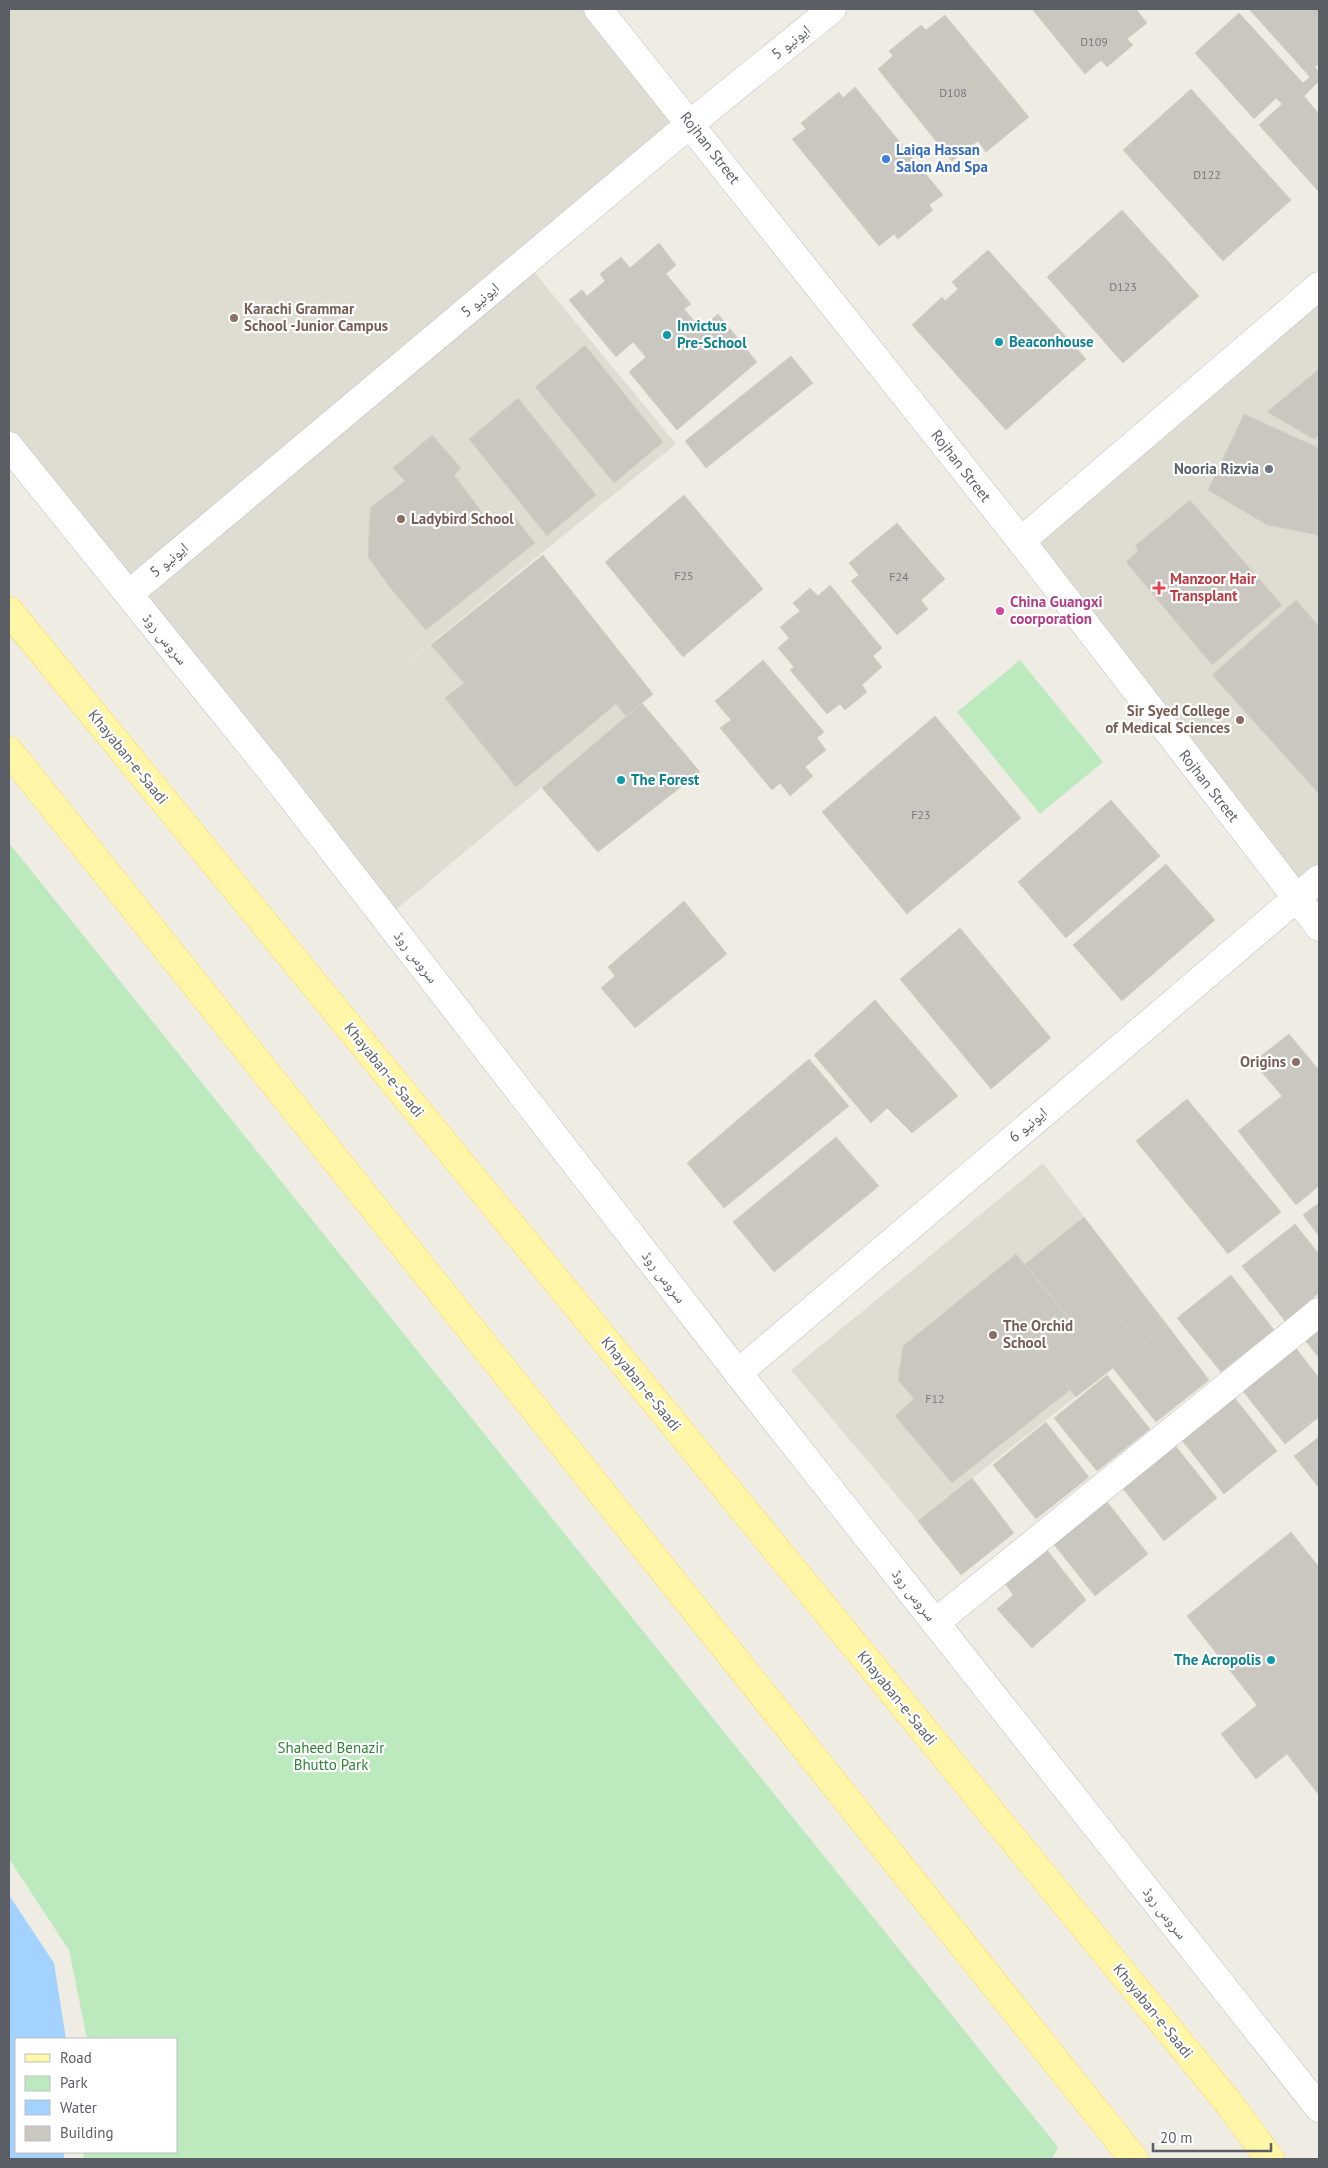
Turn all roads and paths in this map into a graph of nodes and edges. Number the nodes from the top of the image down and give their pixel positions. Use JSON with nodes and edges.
{"nodes":[{"id":1,"x":598,"y":9,"type":"edge"},
{"id":2,"x":832,"y":9,"type":"edge"},
{"id":3,"x":690,"y":124,"type":"junction"},
{"id":4,"x":1319,"y":286,"type":"edge"},
{"id":5,"x":9,"y":446,"type":"edge"},
{"id":6,"x":1021,"y":542,"type":"junction"},
{"id":7,"x":129,"y":594,"type":"junction"},
{"id":8,"x":9,"y":611,"type":"edge"},
{"id":9,"x":9,"y":751,"type":"edge"},
{"id":10,"x":1319,"y":879,"type":"edge"},
{"id":11,"x":1296,"y":898,"type":"junction"},
{"id":12,"x":1319,"y":927,"type":"edge"},
{"id":13,"x":1319,"y":1312,"type":"edge"},
{"id":14,"x":738,"y":1373,"type":"junction"},
{"id":15,"x":935,"y":1623,"type":"junction"},
{"id":16,"x":1319,"y":2108,"type":"edge"},
{"id":17,"x":1129,"y":2157,"type":"edge"},
{"id":18,"x":1270,"y":2159,"type":"edge"}],
"edges":[{"from":1,"to":3,"type":"street","name":"Rojhan Street"},
{"from":2,"to":3,"type":"street","name":"ایونیو 5"},
{"from":3,"to":6,"type":"street","name":"Rojhan Street"},
{"from":3,"to":7,"type":"street","name":"ایونیو 5"},
{"from":4,"to":6,"type":"street"},
{"from":5,"to":7,"type":"street","name":"سروس روڈ"},
{"from":6,"to":11,"type":"street","name":"Rojhan Street"},
{"from":7,"to":14,"type":"street","name":"سروس روڈ"},
{"from":8,"to":18,"type":"main road","name":"Khayaban-e-Saadi"},
{"from":9,"to":17,"type":"main road"},
{"from":10,"to":11,"type":"street","name":"ایونیو 6"},
{"from":11,"to":12,"type":"street","name":"Rojhan Street"},
{"from":11,"to":14,"type":"street","name":"ایونیو 6"},
{"from":13,"to":15,"type":"street"},
{"from":14,"to":15,"type":"street","name":"سروس روڈ"},
{"from":15,"to":16,"type":"street","name":"سروس روڈ"}]}
